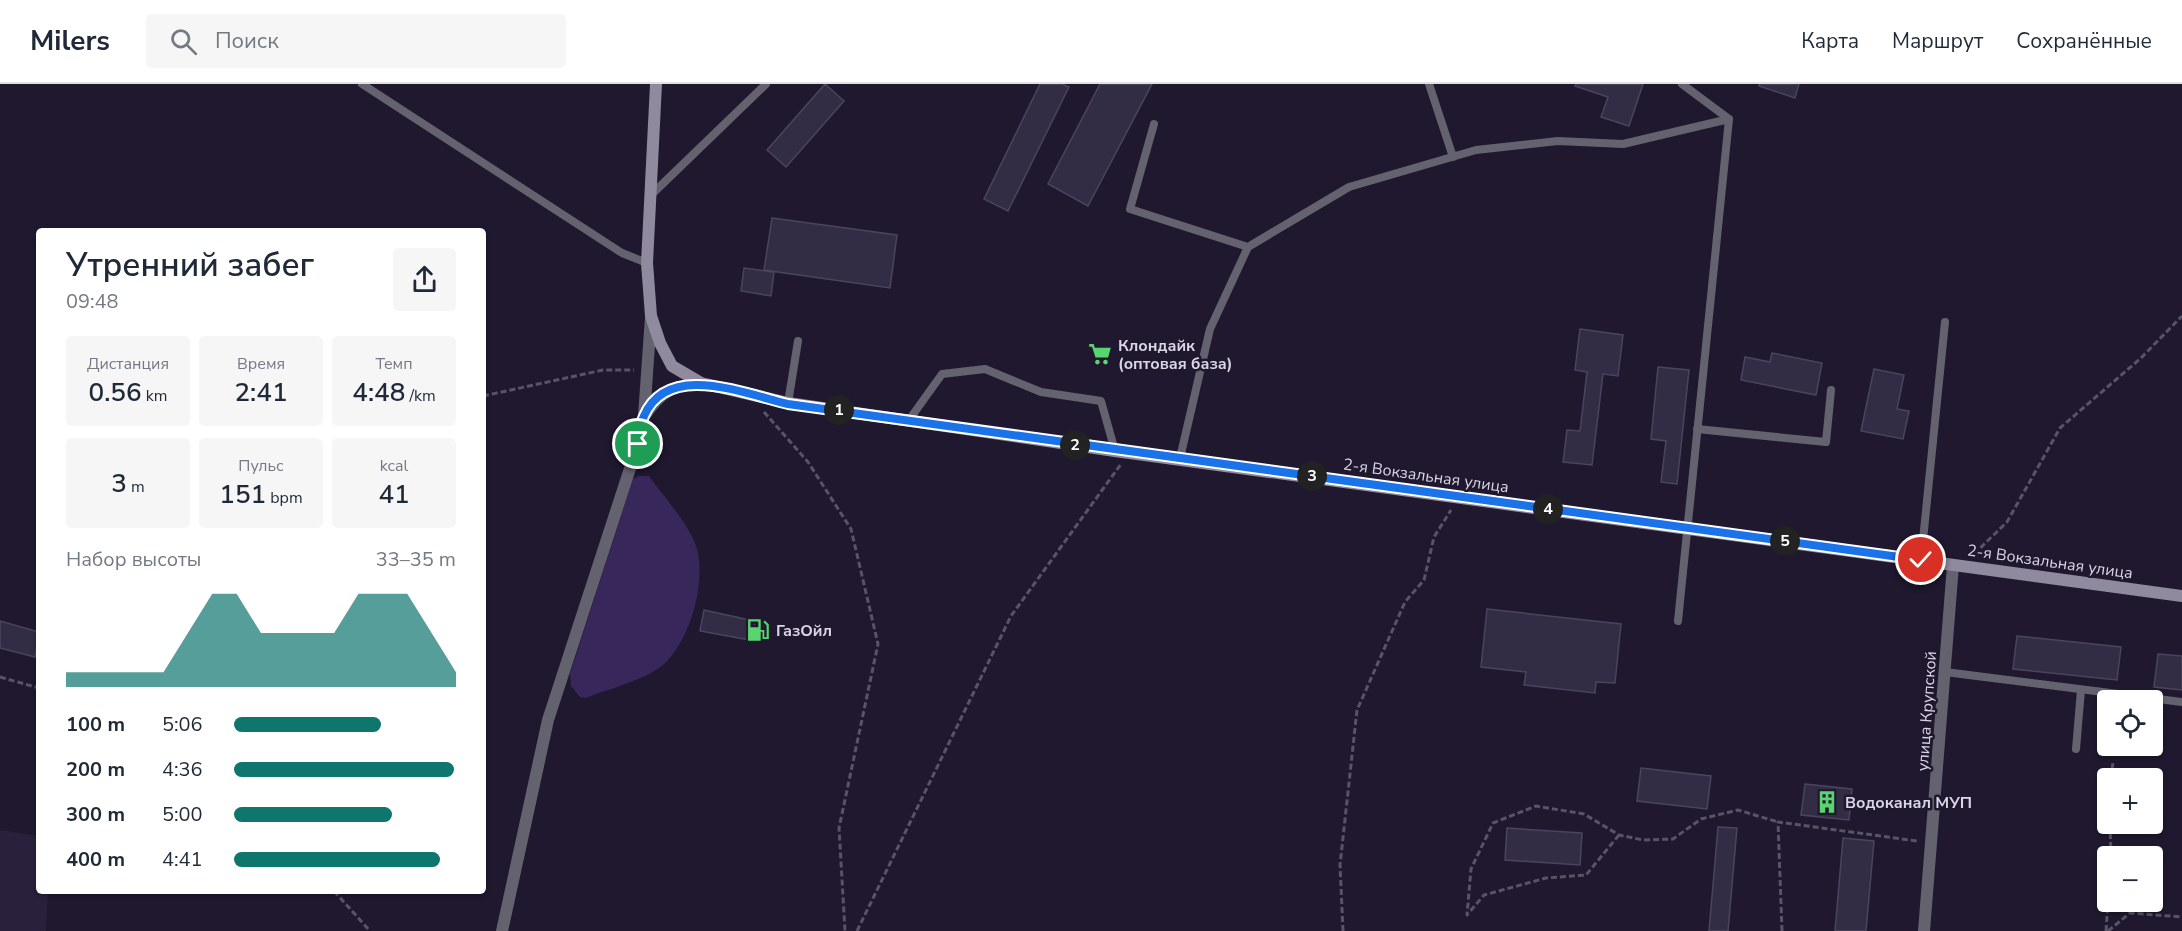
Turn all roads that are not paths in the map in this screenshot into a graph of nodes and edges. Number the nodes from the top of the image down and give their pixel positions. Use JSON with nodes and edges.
{"nodes":[{"id":1,"x":362,"y":84,"type":"edge"},
{"id":2,"x":656,"y":84,"type":"edge"},
{"id":3,"x":766,"y":84,"type":"edge"},
{"id":4,"x":1429,"y":84,"type":"edge"},
{"id":5,"x":1682,"y":84,"type":"edge"},
{"id":6,"x":1729,"y":119,"type":"junction"},
{"id":7,"x":1154,"y":124,"type":"dead end"},
{"id":8,"x":1453,"y":157,"type":"junction"},
{"id":9,"x":649,"y":196,"type":"junction"},
{"id":10,"x":1248,"y":247,"type":"junction"},
{"id":11,"x":647,"y":263,"type":"junction"},
{"id":12,"x":651,"y":316,"type":"junction"},
{"id":13,"x":1945,"y":322,"type":"dead end"},
{"id":14,"x":798,"y":341,"type":"dead end"},
{"id":15,"x":701,"y":383,"type":"junction"},
{"id":16,"x":1831,"y":390,"type":"dead end"},
{"id":17,"x":788,"y":404,"type":"junction"},
{"id":18,"x":644,"y":416,"type":"junction"},
{"id":19,"x":909,"y":420,"type":"junction"},
{"id":20,"x":1697,"y":429,"type":"junction"},
{"id":21,"x":1115,"y":451,"type":"junction"},
{"id":22,"x":1180,"y":458,"type":"junction"},
{"id":23,"x":1687,"y":528,"type":"junction"},
{"id":24,"x":1921,"y":560,"type":"junction"},
{"id":25,"x":1958,"y":565,"type":"junction"},
{"id":26,"x":2182,"y":596,"type":"edge"},
{"id":27,"x":1678,"y":621,"type":"dead end"},
{"id":28,"x":1944,"y":672,"type":"junction"},
{"id":29,"x":2081,"y":690,"type":"junction"},
{"id":30,"x":2182,"y":702,"type":"edge"},
{"id":31,"x":2076,"y":749,"type":"dead end"},
{"id":32,"x":502,"y":931,"type":"edge"},
{"id":33,"x":1924,"y":931,"type":"edge"}],
"edges":[{"from":1,"to":11,"type":"lane"},
{"from":2,"to":9,"type":"main road"},
{"from":3,"to":9,"type":"lane"},
{"from":4,"to":8,"type":"lane"},
{"from":5,"to":6,"type":"lane"},
{"from":6,"to":8,"type":"lane"},
{"from":6,"to":20,"type":"lane"},
{"from":7,"to":10,"type":"lane"},
{"from":8,"to":10,"type":"lane"},
{"from":9,"to":11,"type":"main road"},
{"from":10,"to":22,"type":"lane"},
{"from":11,"to":12,"type":"main road"},
{"from":12,"to":15,"type":"main road","name":"2-я Вокзальная улица"},
{"from":12,"to":18,"type":"street"},
{"from":13,"to":24,"type":"lane"},
{"from":14,"to":17,"type":"lane"},
{"from":15,"to":17,"type":"main road","name":"2-я Вокзальная улица"},
{"from":15,"to":18,"type":"street"},
{"from":16,"to":20,"type":"lane"},
{"from":17,"to":19,"type":"main road","name":"2-я Вокзальная улица"},
{"from":18,"to":32,"type":"street"},
{"from":19,"to":21,"type":"main road","name":"2-я Вокзальная улица"},
{"from":19,"to":21,"type":"lane"},
{"from":20,"to":23,"type":"lane"},
{"from":21,"to":22,"type":"main road","name":"2-я Вокзальная улица"},
{"from":22,"to":23,"type":"main road","name":"2-я Вокзальная улица"},
{"from":23,"to":24,"type":"main road","name":"2-я Вокзальная улица"},
{"from":23,"to":27,"type":"lane"},
{"from":24,"to":25,"type":"main road","name":"2-я Вокзальная улица"},
{"from":25,"to":26,"type":"main road","name":"2-я Вокзальная улица"},
{"from":25,"to":28,"type":"street","name":"улица Крупской"},
{"from":28,"to":29,"type":"lane"},
{"from":28,"to":33,"type":"street","name":"улица Крупской"},
{"from":29,"to":30,"type":"lane"},
{"from":29,"to":31,"type":"lane"}]}
